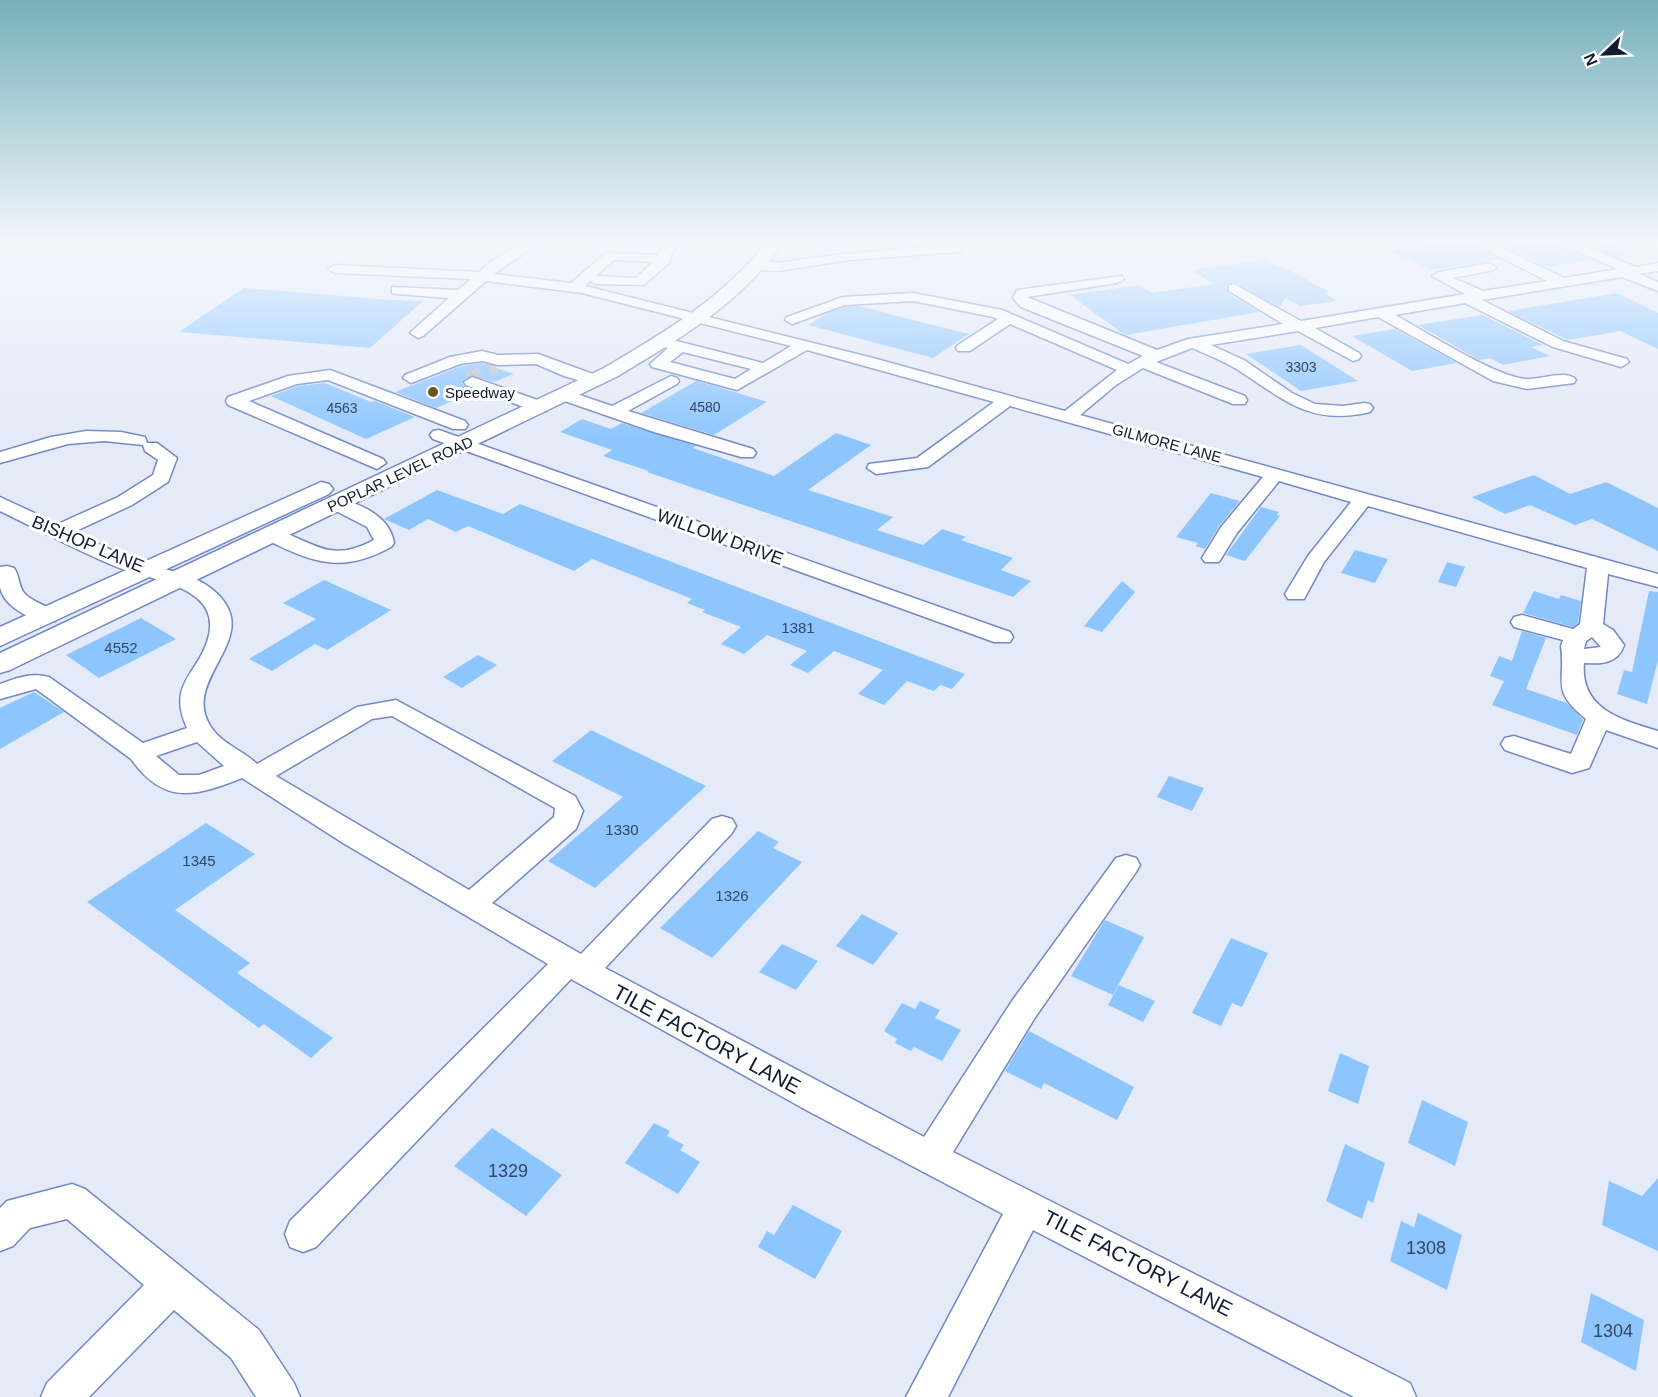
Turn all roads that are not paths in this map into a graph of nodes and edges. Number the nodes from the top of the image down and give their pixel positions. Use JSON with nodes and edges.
{"nodes":[{"id":1,"x":445,"y":309,"type":"edge"},
{"id":2,"x":669,"y":309,"type":"edge"},
{"id":3,"x":710,"y":309,"type":"edge"},
{"id":4,"x":821,"y":309,"type":"edge"},
{"id":5,"x":969,"y":309,"type":"edge"},
{"id":6,"x":1036,"y":309,"type":"edge"},
{"id":7,"x":1271,"y":309,"type":"edge"},
{"id":8,"x":1397,"y":309,"type":"edge"},
{"id":9,"x":1496,"y":309,"type":"edge"},
{"id":10,"x":675,"y":311,"type":"junction"},
{"id":11,"x":1379,"y":312,"type":"junction"},
{"id":12,"x":700,"y":318,"type":"junction"},
{"id":13,"x":1009,"y":318,"type":"junction"},
{"id":14,"x":792,"y":320,"type":"dead end"},
{"id":15,"x":1298,"y":325,"type":"junction"},
{"id":16,"x":418,"y":333,"type":"dead end"},
{"id":17,"x":661,"y":342,"type":"junction"},
{"id":18,"x":1194,"y":343,"type":"junction"},
{"id":19,"x":805,"y":345,"type":"junction"},
{"id":20,"x":681,"y":346,"type":"junction"},
{"id":21,"x":964,"y":348,"type":"dead end"},
{"id":22,"x":1353,"y":356,"type":"dead end"},
{"id":23,"x":1141,"y":362,"type":"junction"},
{"id":24,"x":1621,"y":362,"type":"dead end"},
{"id":25,"x":436,"y":368,"type":"junction"},
{"id":26,"x":765,"y":368,"type":"junction"},
{"id":27,"x":477,"y":373,"type":"junction"},
{"id":28,"x":570,"y":373,"type":"junction"},
{"id":29,"x":411,"y":378,"type":"dead end"},
{"id":30,"x":595,"y":380,"type":"junction"},
{"id":31,"x":1568,"y":380,"type":"dead end"},
{"id":32,"x":671,"y":381,"type":"dead end"},
{"id":33,"x":565,"y":395,"type":"junction"},
{"id":34,"x":516,"y":399,"type":"junction"},
{"id":35,"x":1007,"y":400,"type":"junction"},
{"id":36,"x":1239,"y":400,"type":"dead end"},
{"id":37,"x":540,"y":407,"type":"junction"},
{"id":38,"x":1364,"y":408,"type":"dead end"},
{"id":39,"x":613,"y":412,"type":"junction"},
{"id":40,"x":1069,"y":416,"type":"junction"},
{"id":41,"x":461,"y":435,"type":"junction"},
{"id":42,"x":747,"y":453,"type":"dead end"},
{"id":43,"x":0,"y":458,"type":"edge"},
{"id":44,"x":377,"y":463,"type":"junction"},
{"id":45,"x":876,"y":468,"type":"dead end"},
{"id":46,"x":1276,"y":473,"type":"junction"},
{"id":47,"x":1363,"y":500,"type":"junction"},
{"id":48,"x":0,"y":503,"type":"edge"},
{"id":49,"x":337,"y":504,"type":"junction"},
{"id":50,"x":58,"y":532,"type":"junction"},
{"id":51,"x":272,"y":535,"type":"junction"},
{"id":52,"x":1212,"y":558,"type":"dead end"},
{"id":53,"x":1598,"y":565,"type":"junction"},
{"id":54,"x":146,"y":569,"type":"junction"},
{"id":55,"x":8,"y":572,"type":"dead end"},
{"id":56,"x":178,"y":579,"type":"junction"},
{"id":57,"x":1658,"y":581,"type":"edge"},
{"id":58,"x":1296,"y":594,"type":"dead end"},
{"id":59,"x":47,"y":616,"type":"junction"},
{"id":60,"x":1522,"y":622,"type":"dead end"},
{"id":61,"x":1002,"y":637,"type":"dead end"},
{"id":62,"x":0,"y":638,"type":"edge"},
{"id":63,"x":1580,"y":640,"type":"junction"},
{"id":64,"x":0,"y":664,"type":"edge"},
{"id":65,"x":0,"y":692,"type":"edge"},
{"id":66,"x":1599,"y":718,"type":"junction"},
{"id":67,"x":201,"y":732,"type":"junction"},
{"id":68,"x":1658,"y":740,"type":"edge"},
{"id":69,"x":1514,"y":744,"type":"dead end"},
{"id":70,"x":140,"y":753,"type":"junction"},
{"id":71,"x":251,"y":771,"type":"junction"},
{"id":72,"x":722,"y":826,"type":"dead end"},
{"id":73,"x":1126,"y":865,"type":"dead end"},
{"id":74,"x":471,"y":905,"type":"junction"},
{"id":75,"x":575,"y":967,"type":"junction"},
{"id":76,"x":931,"y":1156,"type":"junction"},
{"id":77,"x":1026,"y":1206,"type":"junction"},
{"id":78,"x":0,"y":1233,"type":"edge"},
{"id":79,"x":303,"y":1234,"type":"dead end"},
{"id":80,"x":173,"y":1283,"type":"junction"},
{"id":81,"x":61,"y":1397,"type":"edge"},
{"id":82,"x":280,"y":1397,"type":"edge"},
{"id":83,"x":926,"y":1397,"type":"edge"},
{"id":84,"x":1396,"y":1397,"type":"edge"}],
"edges":[{"from":1,"to":16,"type":"street"},
{"from":2,"to":10,"type":"street","name":"GILMORE LANE"},
{"from":3,"to":12,"type":"main road","name":"POPLAR LEVEL ROAD"},
{"from":4,"to":14,"type":"street"},
{"from":5,"to":13,"type":"street"},
{"from":6,"to":23,"type":"street"},
{"from":7,"to":15,"type":"street"},
{"from":8,"to":11,"type":"street"},
{"from":9,"to":24,"type":"street"},
{"from":10,"to":12,"type":"street","name":"GILMORE LANE"},
{"from":10,"to":28,"type":"main road","name":"POPLAR LEVEL ROAD"},
{"from":11,"to":15,"type":"street"},
{"from":11,"to":31,"type":"street"},
{"from":12,"to":17,"type":"main road","name":"POPLAR LEVEL ROAD"},
{"from":12,"to":19,"type":"street","name":"GILMORE LANE"},
{"from":13,"to":21,"type":"street"},
{"from":13,"to":23,"type":"street"},
{"from":15,"to":18,"type":"street"},
{"from":15,"to":22,"type":"street"},
{"from":17,"to":20,"type":"street"},
{"from":17,"to":30,"type":"main road","name":"POPLAR LEVEL ROAD"},
{"from":18,"to":23,"type":"street"},
{"from":18,"to":38,"type":"street"},
{"from":19,"to":26,"type":"street"},
{"from":19,"to":35,"type":"street","name":"GILMORE LANE"},
{"from":20,"to":26,"type":"street"},
{"from":20,"to":26,"type":"street"},
{"from":23,"to":36,"type":"street"},
{"from":23,"to":40,"type":"street"},
{"from":25,"to":27,"type":"street"},
{"from":25,"to":27,"type":"street"},
{"from":25,"to":29,"type":"street"},
{"from":27,"to":28,"type":"street"},
{"from":27,"to":34,"type":"street"},
{"from":28,"to":30,"type":"street"},
{"from":28,"to":34,"type":"main road","name":"POPLAR LEVEL ROAD"},
{"from":30,"to":33,"type":"main road","name":"POPLAR LEVEL ROAD"},
{"from":32,"to":39,"type":"street"},
{"from":33,"to":37,"type":"main road","name":"POPLAR LEVEL ROAD"},
{"from":33,"to":39,"type":"street"},
{"from":34,"to":37,"type":"street"},
{"from":34,"to":41,"type":"main road","name":"POPLAR LEVEL ROAD"},
{"from":35,"to":40,"type":"street","name":"GILMORE LANE"},
{"from":35,"to":45,"type":"street"},
{"from":37,"to":41,"type":"main road","name":"POPLAR LEVEL ROAD"},
{"from":39,"to":42,"type":"street"},
{"from":40,"to":46,"type":"street","name":"GILMORE LANE"},
{"from":41,"to":44,"type":"main road","name":"POPLAR LEVEL ROAD"},
{"from":41,"to":44,"type":"street","name":"WILLOW DRIVE"},
{"from":41,"to":49,"type":"main road","name":"POPLAR LEVEL ROAD"},
{"from":41,"to":61,"type":"street","name":"WILLOW DRIVE"},
{"from":43,"to":50,"type":"street"},
{"from":44,"to":54,"type":"main road","name":"POPLAR LEVEL ROAD"},
{"from":46,"to":47,"type":"street","name":"GILMORE LANE"},
{"from":46,"to":52,"type":"street"},
{"from":47,"to":53,"type":"street","name":"GILMORE LANE"},
{"from":47,"to":58,"type":"street"},
{"from":48,"to":50,"type":"street","name":"BISHOP LANE"},
{"from":49,"to":51,"type":"main road","name":"POPLAR LEVEL ROAD"},
{"from":49,"to":51,"type":"street"},
{"from":50,"to":54,"type":"street","name":"BISHOP LANE"},
{"from":51,"to":56,"type":"main road","name":"POPLAR LEVEL ROAD"},
{"from":53,"to":57,"type":"street","name":"GILMORE LANE"},
{"from":53,"to":63,"type":"street"},
{"from":54,"to":56,"type":"street","name":"BISHOP LANE"},
{"from":54,"to":59,"type":"main road","name":"POPLAR LEVEL ROAD"},
{"from":55,"to":59,"type":"street"},
{"from":56,"to":64,"type":"main road","name":"POPLAR LEVEL ROAD"},
{"from":56,"to":67,"type":"street","name":"TILE FACTORY LANE"},
{"from":59,"to":62,"type":"main road","name":"POPLAR LEVEL ROAD"},
{"from":60,"to":63,"type":"street"},
{"from":63,"to":66,"type":"street"},
{"from":65,"to":70,"type":"street"},
{"from":66,"to":68,"type":"street"},
{"from":66,"to":69,"type":"street"},
{"from":67,"to":70,"type":"street"},
{"from":67,"to":71,"type":"street","name":"TILE FACTORY LANE"},
{"from":70,"to":71,"type":"street"},
{"from":71,"to":74,"type":"street","name":"TILE FACTORY LANE"},
{"from":71,"to":74,"type":"street"},
{"from":72,"to":75,"type":"street"},
{"from":73,"to":76,"type":"street"},
{"from":74,"to":75,"type":"street","name":"TILE FACTORY LANE"},
{"from":75,"to":76,"type":"street","name":"TILE FACTORY LANE"},
{"from":75,"to":79,"type":"street"},
{"from":76,"to":77,"type":"street","name":"TILE FACTORY LANE"},
{"from":77,"to":83,"type":"street"},
{"from":77,"to":84,"type":"street","name":"TILE FACTORY LANE"},
{"from":78,"to":80,"type":"street"},
{"from":80,"to":81,"type":"street"},
{"from":80,"to":82,"type":"street"}]}
